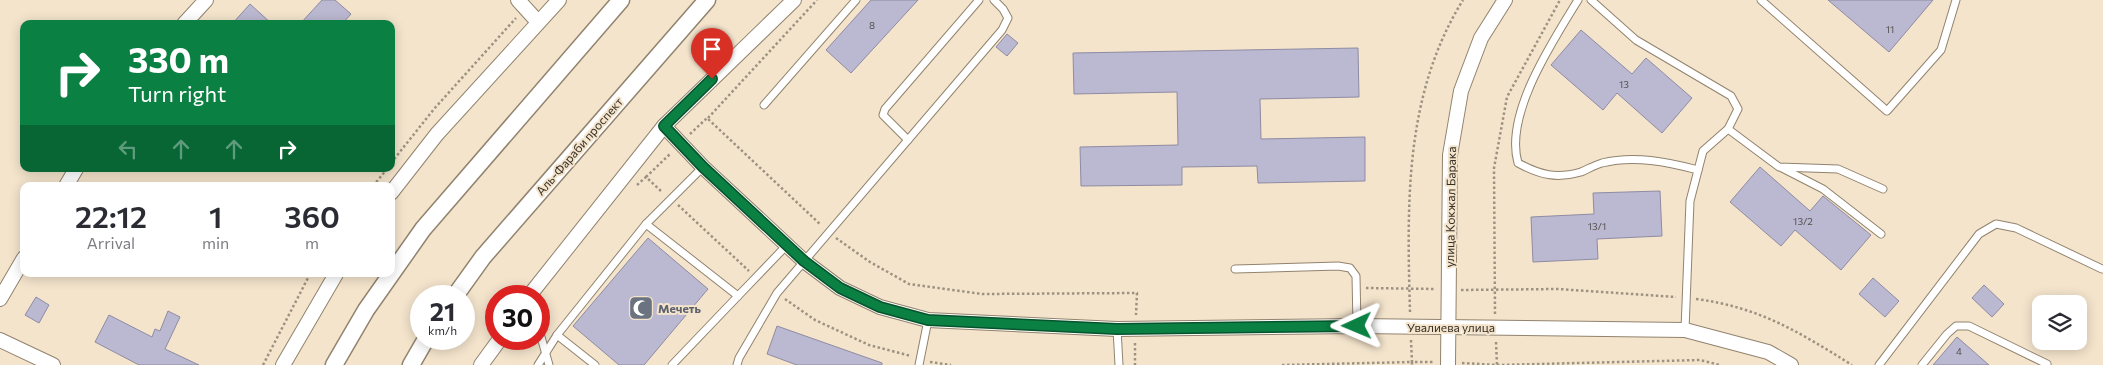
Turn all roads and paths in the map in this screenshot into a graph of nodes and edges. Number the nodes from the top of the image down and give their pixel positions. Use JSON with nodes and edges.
{"nodes":[{"id":1,"x":206,"y":0,"type":"edge"},
{"id":2,"x":558,"y":0,"type":"edge"},
{"id":3,"x":620,"y":0,"type":"edge"},
{"id":4,"x":707,"y":0,"type":"edge"},
{"id":5,"x":794,"y":0,"type":"edge"},
{"id":6,"x":817,"y":0,"type":"edge"},
{"id":7,"x":856,"y":0,"type":"edge"},
{"id":8,"x":979,"y":0,"type":"edge"},
{"id":9,"x":994,"y":0,"type":"edge"},
{"id":10,"x":1463,"y":0,"type":"edge"},
{"id":11,"x":1505,"y":0,"type":"edge"},
{"id":12,"x":1560,"y":0,"type":"edge"},
{"id":13,"x":1578,"y":0,"type":"edge"},
{"id":14,"x":1591,"y":0,"type":"edge"},
{"id":15,"x":1761,"y":0,"type":"edge"},
{"id":16,"x":1956,"y":0,"type":"edge"},
{"id":17,"x":522,"y":4,"type":"edge"},
{"id":18,"x":188,"y":20,"type":"edge"},
{"id":19,"x":538,"y":22,"type":"junction"},
{"id":20,"x":764,"y":105,"type":"dead end"},
{"id":21,"x":707,"y":118,"type":"junction"},
{"id":22,"x":664,"y":126,"type":"junction"},
{"id":23,"x":1728,"y":130,"type":"junction"},
{"id":24,"x":908,"y":140,"type":"junction"},
{"id":25,"x":681,"y":143,"type":"junction"},
{"id":26,"x":395,"y":158,"type":"edge"},
{"id":27,"x":703,"y":167,"type":"junction"},
{"id":28,"x":1779,"y":167,"type":"junction"},
{"id":29,"x":1698,"y":170,"type":"junction"},
{"id":30,"x":384,"y":172,"type":"edge"},
{"id":31,"x":646,"y":177,"type":"dead end"},
{"id":32,"x":375,"y":182,"type":"edge"},
{"id":33,"x":395,"y":188,"type":"edge"},
{"id":34,"x":1883,"y":189,"type":"dead end"},
{"id":35,"x":646,"y":224,"type":"junction"},
{"id":36,"x":829,"y":233,"type":"junction"},
{"id":37,"x":1881,"y":234,"type":"dead end"},
{"id":38,"x":787,"y":246,"type":"junction"},
{"id":39,"x":804,"y":261,"type":"junction"},
{"id":40,"x":20,"y":265,"type":"edge"},
{"id":41,"x":395,"y":269,"type":"edge"},
{"id":42,"x":1235,"y":269,"type":"dead end"},
{"id":43,"x":2102,"y":269,"type":"edge"},
{"id":44,"x":308,"y":277,"type":"edge"},
{"id":45,"x":334,"y":277,"type":"edge"},
{"id":46,"x":389,"y":277,"type":"edge"},
{"id":47,"x":463,"y":285,"type":"edge"},
{"id":48,"x":538,"y":285,"type":"edge"},
{"id":49,"x":1410,"y":288,"type":"junction"},
{"id":50,"x":1356,"y":289,"type":"junction"},
{"id":51,"x":1496,"y":289,"type":"junction"},
{"id":52,"x":1449,"y":290,"type":"junction"},
{"id":53,"x":738,"y":296,"type":"junction"},
{"id":54,"x":1686,"y":298,"type":"junction"},
{"id":55,"x":0,"y":299,"type":"edge"},
{"id":56,"x":928,"y":320,"type":"junction"},
{"id":57,"x":1357,"y":326,"type":"junction"},
{"id":58,"x":1495,"y":326,"type":"junction"},
{"id":59,"x":1411,"y":327,"type":"junction"},
{"id":60,"x":1448,"y":328,"type":"junction"},
{"id":61,"x":1117,"y":329,"type":"junction"},
{"id":62,"x":1135,"y":329,"type":"junction"},
{"id":63,"x":1684,"y":330,"type":"junction"},
{"id":64,"x":557,"y":335,"type":"junction"},
{"id":65,"x":0,"y":340,"type":"edge"},
{"id":66,"x":420,"y":350,"type":"edge"},
{"id":67,"x":492,"y":350,"type":"edge"},
{"id":68,"x":544,"y":350,"type":"edge"},
{"id":69,"x":545,"y":354,"type":"junction"},
{"id":70,"x":1396,"y":364,"type":"edge"},
{"id":71,"x":1412,"y":364,"type":"edge"},
{"id":72,"x":1448,"y":364,"type":"edge"},
{"id":73,"x":1786,"y":364,"type":"edge"},
{"id":74,"x":2047,"y":364,"type":"dead end"},
{"id":75,"x":53,"y":365,"type":"edge"},
{"id":76,"x":263,"y":365,"type":"edge"},
{"id":77,"x":283,"y":365,"type":"edge"},
{"id":78,"x":334,"y":365,"type":"edge"},
{"id":79,"x":411,"y":365,"type":"edge"},
{"id":80,"x":481,"y":365,"type":"edge"},
{"id":81,"x":538,"y":365,"type":"edge"},
{"id":82,"x":549,"y":365,"type":"edge"},
{"id":83,"x":595,"y":365,"type":"edge"},
{"id":84,"x":672,"y":365,"type":"edge"},
{"id":85,"x":737,"y":365,"type":"edge"},
{"id":86,"x":919,"y":365,"type":"edge"},
{"id":87,"x":1119,"y":365,"type":"edge"},
{"id":88,"x":1135,"y":365,"type":"edge"},
{"id":89,"x":1282,"y":365,"type":"edge"},
{"id":90,"x":1497,"y":365,"type":"edge"},
{"id":91,"x":1720,"y":365,"type":"edge"},
{"id":92,"x":1852,"y":365,"type":"edge"},
{"id":93,"x":1880,"y":365,"type":"edge"},
{"id":94,"x":1922,"y":365,"type":"edge"}],
"edges":[{"from":1,"to":18,"type":"street"},
{"from":2,"to":19,"type":"street"},
{"from":3,"to":41,"type":"street"},
{"from":4,"to":47,"type":"street","name":"Аль-Фараби проспект"},
{"from":5,"to":22,"type":"street"},
{"from":6,"to":21,"type":"path"},
{"from":7,"to":20,"type":"lane"},
{"from":8,"to":24,"type":"lane"},
{"from":9,"to":24,"type":"lane"},
{"from":10,"to":49,"type":"path"},
{"from":11,"to":52,"type":"street","name":"улица Кокжал Барака"},
{"from":12,"to":51,"type":"path"},
{"from":13,"to":29,"type":"lane"},
{"from":14,"to":23,"type":"lane"},
{"from":15,"to":16,"type":"lane"},
{"from":17,"to":19,"type":"street"},
{"from":17,"to":26,"type":"path"},
{"from":19,"to":33,"type":"street"},
{"from":21,"to":25,"type":"path"},
{"from":21,"to":36,"type":"path"},
{"from":22,"to":25,"type":"street","name":"Увалиева улица"},
{"from":22,"to":48,"type":"street"},
{"from":23,"to":28,"type":"lane"},
{"from":23,"to":29,"type":"lane"},
{"from":24,"to":36,"type":"lane"},
{"from":25,"to":27,"type":"street","name":"Увалиева улица"},
{"from":25,"to":31,"type":"path"},
{"from":27,"to":35,"type":"lane"},
{"from":27,"to":38,"type":"street","name":"Увалиева улица"},
{"from":28,"to":34,"type":"lane"},
{"from":28,"to":37,"type":"lane"},
{"from":29,"to":54,"type":"lane"},
{"from":30,"to":32,"type":"path"},
{"from":35,"to":53,"type":"lane"},
{"from":35,"to":64,"type":"lane"},
{"from":36,"to":39,"type":"lane"},
{"from":36,"to":62,"type":"path"},
{"from":38,"to":39,"type":"street","name":"Увалиева улица"},
{"from":38,"to":53,"type":"lane"},
{"from":39,"to":56,"type":"street","name":"Увалиева улица"},
{"from":39,"to":85,"type":"lane"},
{"from":40,"to":55,"type":"street"},
{"from":42,"to":50,"type":"lane"},
{"from":43,"to":93,"type":"lane"},
{"from":44,"to":76,"type":"path"},
{"from":45,"to":77,"type":"street"},
{"from":46,"to":78,"type":"street"},
{"from":49,"to":50,"type":"path"},
{"from":49,"to":52,"type":"path"},
{"from":49,"to":59,"type":"path"},
{"from":50,"to":57,"type":"lane"},
{"from":51,"to":52,"type":"path"},
{"from":51,"to":54,"type":"path"},
{"from":51,"to":58,"type":"path"},
{"from":52,"to":60,"type":"street","name":"улица Кокжал Барака"},
{"from":53,"to":84,"type":"lane"},
{"from":54,"to":63,"type":"lane"},
{"from":54,"to":92,"type":"path"},
{"from":56,"to":61,"type":"street","name":"Увалиева улица"},
{"from":56,"to":86,"type":"lane"},
{"from":57,"to":59,"type":"street","name":"Увалиева улица"},
{"from":57,"to":62,"type":"street","name":"Увалиева улица"},
{"from":58,"to":60,"type":"street","name":"Увалиева улица"},
{"from":58,"to":63,"type":"street","name":"Увалиева улица"},
{"from":58,"to":90,"type":"path"},
{"from":59,"to":60,"type":"street","name":"Увалиева улица"},
{"from":59,"to":71,"type":"path"},
{"from":60,"to":72,"type":"street","name":"улица Кокжал Барака"},
{"from":61,"to":62,"type":"street","name":"Увалиева улица"},
{"from":61,"to":87,"type":"lane"},
{"from":62,"to":88,"type":"path"},
{"from":63,"to":73,"type":"street","name":"Увалиева улица"},
{"from":64,"to":69,"type":"lane"},
{"from":64,"to":83,"type":"lane"},
{"from":65,"to":75,"type":"street"},
{"from":66,"to":79,"type":"street"},
{"from":67,"to":80,"type":"street"},
{"from":68,"to":69,"type":"lane"},
{"from":69,"to":81,"type":"lane"},
{"from":69,"to":82,"type":"lane"},
{"from":70,"to":71,"type":"path"},
{"from":70,"to":89,"type":"path"},
{"from":71,"to":72,"type":"path"},
{"from":72,"to":90,"type":"path"},
{"from":74,"to":94,"type":"lane"},
{"from":90,"to":91,"type":"path"}]}
